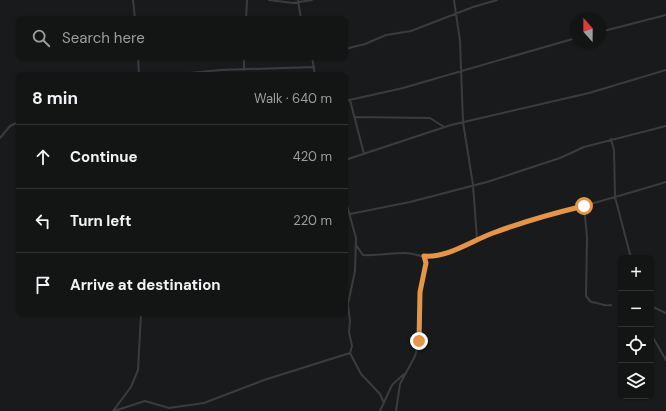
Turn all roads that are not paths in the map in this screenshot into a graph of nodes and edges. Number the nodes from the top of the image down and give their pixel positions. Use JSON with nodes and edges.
{"nodes":[{"id":1,"x":133,"y":0,"type":"edge"},
{"id":2,"x":247,"y":0,"type":"edge"},
{"id":3,"x":270,"y":0,"type":"edge"},
{"id":4,"x":312,"y":0,"type":"edge"},
{"id":5,"x":454,"y":0,"type":"edge"},
{"id":6,"x":497,"y":0,"type":"edge"},
{"id":7,"x":298,"y":1,"type":"edge"},
{"id":8,"x":458,"y":13,"type":"junction"},
{"id":9,"x":666,"y":15,"type":"edge"},
{"id":10,"x":134,"y":16,"type":"edge"},
{"id":11,"x":246,"y":16,"type":"edge"},
{"id":12,"x":300,"y":16,"type":"edge"},
{"id":13,"x":606,"y":30,"type":"edge"},
{"id":14,"x":570,"y":40,"type":"edge"},
{"id":15,"x":348,"y":48,"type":"edge"},
{"id":16,"x":138,"y":60,"type":"edge"},
{"id":17,"x":244,"y":60,"type":"edge"},
{"id":18,"x":313,"y":60,"type":"edge"},
{"id":19,"x":314,"y":67,"type":"junction"},
{"id":20,"x":244,"y":70,"type":"junction"},
{"id":21,"x":462,"y":70,"type":"junction"},
{"id":22,"x":666,"y":70,"type":"edge"},
{"id":23,"x":140,"y":72,"type":"edge"},
{"id":24,"x":186,"y":72,"type":"edge"},
{"id":25,"x":315,"y":72,"type":"edge"},
{"id":26,"x":350,"y":100,"type":"joint"},
{"id":27,"x":355,"y":117,"type":"junction"},
{"id":28,"x":464,"y":122,"type":"junction"},
{"id":29,"x":16,"y":123,"type":"edge"},
{"id":30,"x":666,"y":126,"type":"edge"},
{"id":31,"x":444,"y":127,"type":"junction"},
{"id":32,"x":0,"y":138,"type":"edge"},
{"id":33,"x":611,"y":139,"type":"junction"},
{"id":34,"x":364,"y":154,"type":"junction"},
{"id":35,"x":348,"y":159,"type":"edge"},
{"id":36,"x":666,"y":182,"type":"edge"},
{"id":37,"x":473,"y":185,"type":"junction"},
{"id":38,"x":615,"y":197,"type":"junction"},
{"id":39,"x":584,"y":206,"type":"junction"},
{"id":40,"x":348,"y":208,"type":"edge"},
{"id":41,"x":350,"y":214,"type":"junction"},
{"id":42,"x":478,"y":239,"type":"junction"},
{"id":43,"x":356,"y":245,"type":"junction"},
{"id":44,"x":630,"y":255,"type":"edge"},
{"id":45,"x":424,"y":256,"type":"junction"},
{"id":46,"x":611,"y":305,"type":"dead end"},
{"id":47,"x":654,"y":307,"type":"edge"},
{"id":48,"x":666,"y":313,"type":"edge"},
{"id":49,"x":141,"y":316,"type":"edge"},
{"id":50,"x":654,"y":339,"type":"edge"},
{"id":51,"x":350,"y":353,"type":"junction"},
{"id":52,"x":666,"y":360,"type":"edge"},
{"id":53,"x":405,"y":373,"type":"junction"},
{"id":54,"x":384,"y":403,"type":"junction"},
{"id":55,"x":113,"y":411,"type":"edge"},
{"id":56,"x":380,"y":411,"type":"edge"},
{"id":57,"x":396,"y":411,"type":"edge"}],
"edges":[{"from":1,"to":10,"type":"street"},
{"from":2,"to":11,"type":"street"},
{"from":3,"to":7,"type":"street"},
{"from":4,"to":7,"type":"street"},
{"from":5,"to":8,"type":"street"},
{"from":6,"to":8,"type":"street"},
{"from":7,"to":12,"type":"street"},
{"from":8,"to":15,"type":"street"},
{"from":8,"to":21,"type":"street"},
{"from":9,"to":13,"type":"street"},
{"from":14,"to":21,"type":"street"},
{"from":16,"to":23,"type":"street"},
{"from":17,"to":20,"type":"street"},
{"from":18,"to":19,"type":"street"},
{"from":19,"to":20,"type":"street"},
{"from":19,"to":25,"type":"street"},
{"from":20,"to":24,"type":"street"},
{"from":21,"to":26,"type":"street"},
{"from":21,"to":28,"type":"street"},
{"from":22,"to":28,"type":"street"},
{"from":26,"to":27,"type":"street"},
{"from":27,"to":31,"type":"street"},
{"from":27,"to":34,"type":"street"},
{"from":28,"to":31,"type":"street"},
{"from":28,"to":37,"type":"street"},
{"from":29,"to":32,"type":"street"},
{"from":30,"to":33,"type":"street"},
{"from":31,"to":34,"type":"street"},
{"from":33,"to":37,"type":"street"},
{"from":33,"to":38,"type":"street"},
{"from":34,"to":35,"type":"street"},
{"from":36,"to":38,"type":"street"},
{"from":37,"to":41,"type":"street"},
{"from":37,"to":42,"type":"street"},
{"from":38,"to":39,"type":"street"},
{"from":38,"to":44,"type":"street"},
{"from":39,"to":42,"type":"street"},
{"from":39,"to":46,"type":"street"},
{"from":40,"to":41,"type":"street"},
{"from":41,"to":43,"type":"street"},
{"from":42,"to":45,"type":"street"},
{"from":43,"to":45,"type":"street"},
{"from":43,"to":51,"type":"street"},
{"from":45,"to":53,"type":"street"},
{"from":47,"to":48,"type":"street"},
{"from":49,"to":55,"type":"street"},
{"from":50,"to":52,"type":"street"},
{"from":51,"to":54,"type":"street"},
{"from":51,"to":55,"type":"street"},
{"from":53,"to":54,"type":"street"},
{"from":53,"to":57,"type":"street"},
{"from":54,"to":56,"type":"street"}]}
